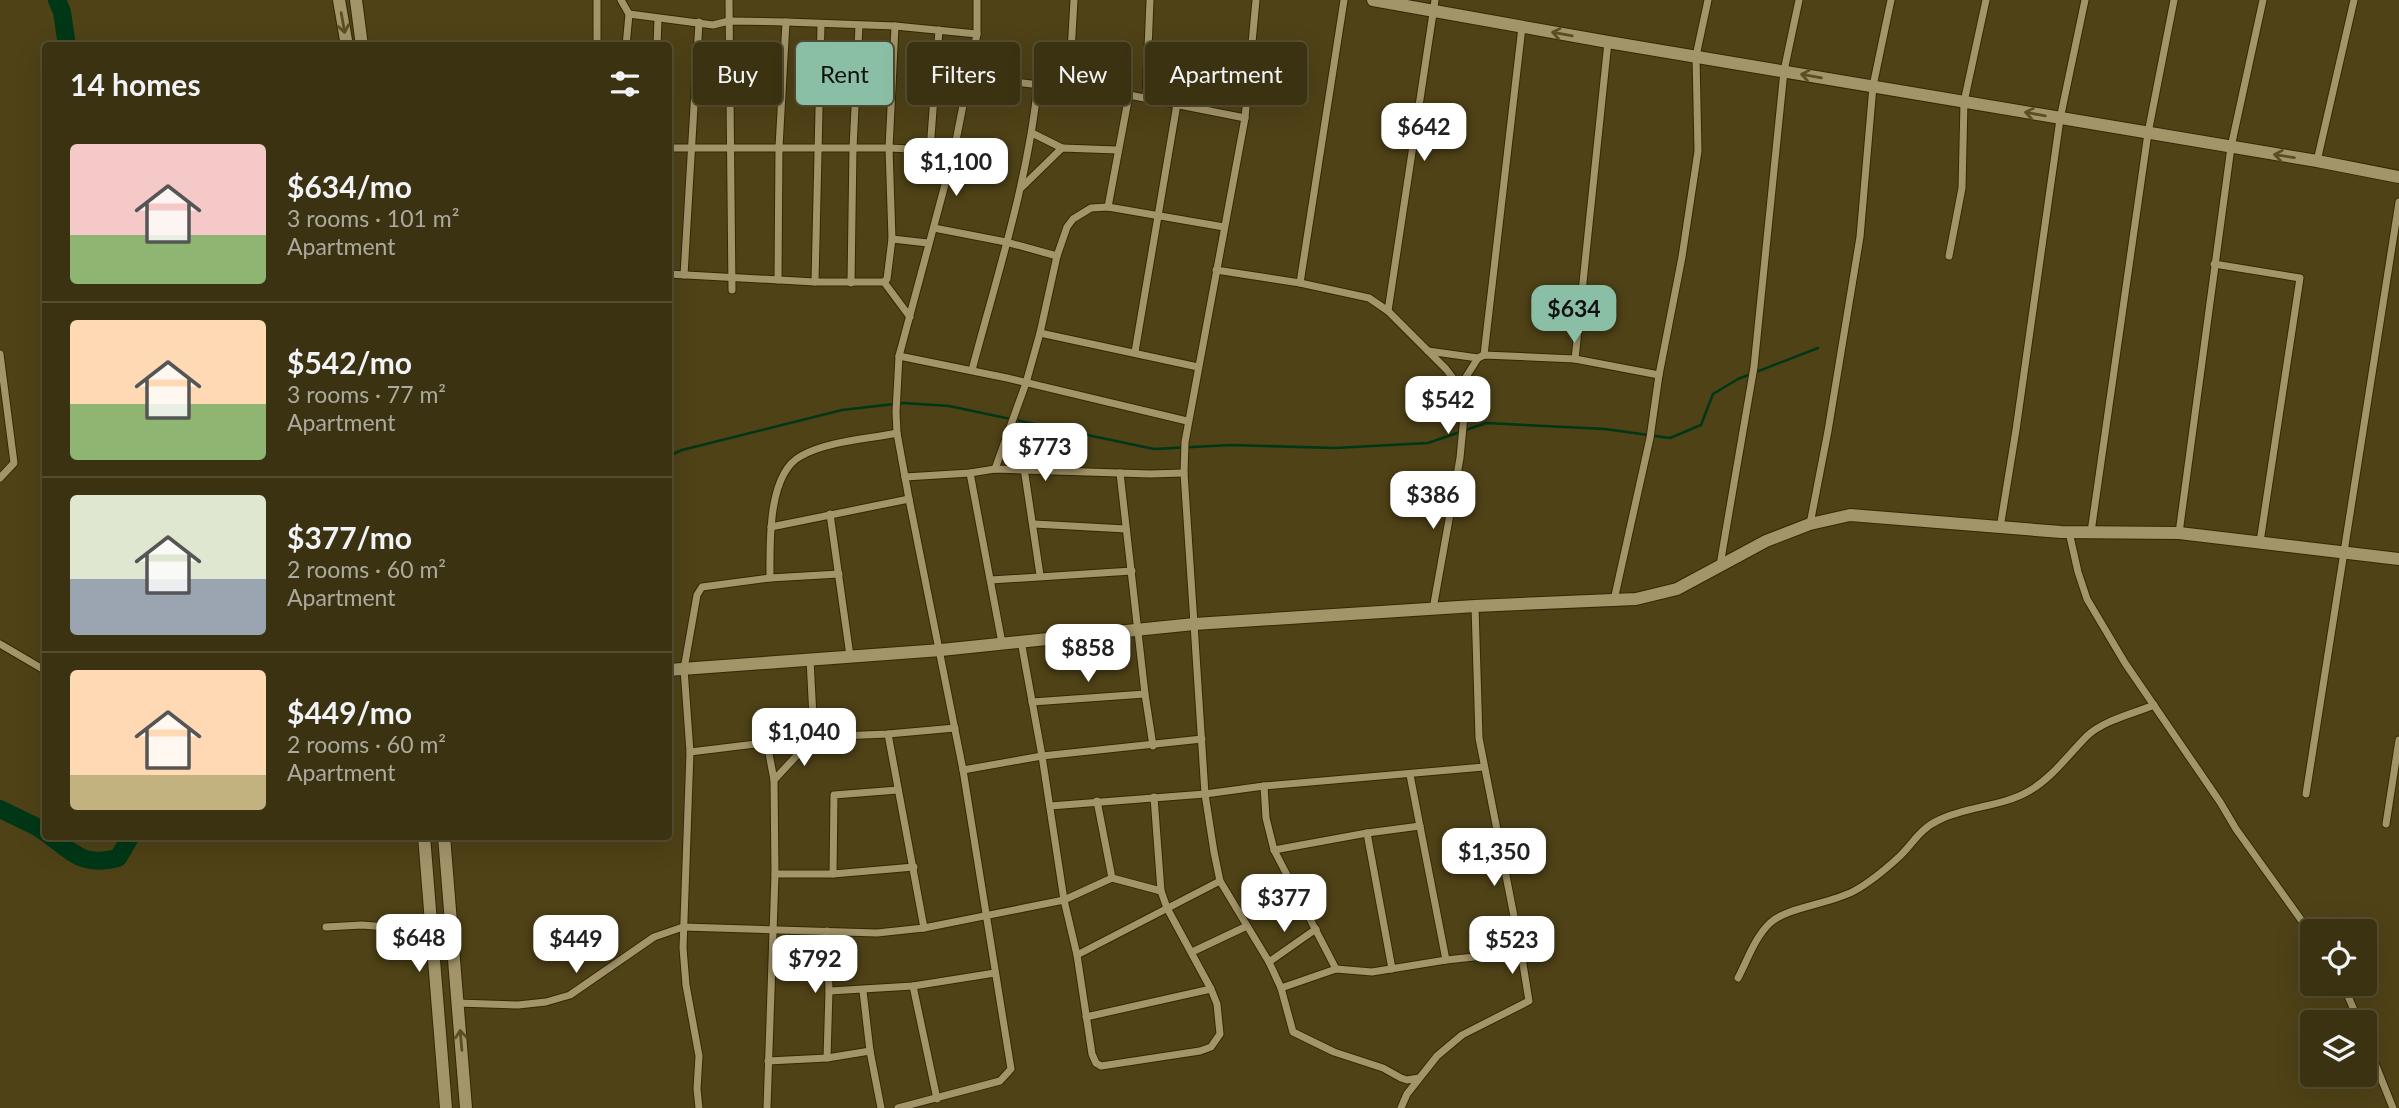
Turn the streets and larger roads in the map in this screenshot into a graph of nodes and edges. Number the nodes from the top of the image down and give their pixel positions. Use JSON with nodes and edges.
{"nodes":[{"id":1,"x":339,"y":0,"type":"edge"},
{"id":2,"x":356,"y":0,"type":"edge"},
{"id":3,"x":597,"y":0,"type":"edge"},
{"id":4,"x":621,"y":0,"type":"edge"},
{"id":5,"x":729,"y":0,"type":"edge"},
{"id":6,"x":976,"y":0,"type":"edge"},
{"id":7,"x":1074,"y":0,"type":"edge"},
{"id":8,"x":1150,"y":0,"type":"edge"},
{"id":9,"x":1256,"y":0,"type":"edge"},
{"id":10,"x":1344,"y":0,"type":"edge"},
{"id":11,"x":1373,"y":0,"type":"edge"},
{"id":12,"x":1708,"y":0,"type":"edge"},
{"id":13,"x":1799,"y":0,"type":"edge"},
{"id":14,"x":1891,"y":0,"type":"edge"},
{"id":15,"x":1986,"y":0,"type":"edge"},
{"id":16,"x":2085,"y":0,"type":"edge"},
{"id":17,"x":2174,"y":0,"type":"edge"},
{"id":18,"x":2263,"y":0,"type":"edge"},
{"id":19,"x":2354,"y":0,"type":"edge"},
{"id":20,"x":1434,"y":6,"type":"edge"},
{"id":21,"x":629,"y":14,"type":"junction"},
{"id":22,"x":658,"y":19,"type":"junction"},
{"id":23,"x":729,"y":21,"type":"junction"},
{"id":24,"x":699,"y":22,"type":"junction"},
{"id":25,"x":786,"y":22,"type":"junction"},
{"id":26,"x":821,"y":24,"type":"junction"},
{"id":27,"x":859,"y":25,"type":"junction"},
{"id":28,"x":895,"y":26,"type":"junction"},
{"id":29,"x":1522,"y":27,"type":"junction"},
{"id":30,"x":939,"y":30,"type":"junction"},
{"id":31,"x":977,"y":34,"type":"junction"},
{"id":32,"x":346,"y":42,"type":"edge"},
{"id":33,"x":361,"y":42,"type":"edge"},
{"id":34,"x":597,"y":42,"type":"edge"},
{"id":35,"x":626,"y":42,"type":"edge"},
{"id":36,"x":657,"y":42,"type":"edge"},
{"id":37,"x":976,"y":42,"type":"edge"},
{"id":38,"x":1072,"y":42,"type":"edge"},
{"id":39,"x":1148,"y":42,"type":"edge"},
{"id":40,"x":1608,"y":42,"type":"junction"},
{"id":41,"x":1696,"y":56,"type":"junction"},
{"id":42,"x":1784,"y":71,"type":"junction"},
{"id":43,"x":1873,"y":86,"type":"junction"},
{"id":44,"x":1964,"y":102,"type":"junction"},
{"id":45,"x":964,"y":105,"type":"edge"},
{"id":46,"x":1035,"y":105,"type":"edge"},
{"id":47,"x":1127,"y":105,"type":"edge"},
{"id":48,"x":1177,"y":105,"type":"edge"},
{"id":49,"x":1182,"y":105,"type":"edge"},
{"id":50,"x":1245,"y":118,"type":"junction"},
{"id":51,"x":2060,"y":119,"type":"junction"},
{"id":52,"x":1032,"y":133,"type":"junction"},
{"id":53,"x":2148,"y":133,"type":"junction"},
{"id":54,"x":731,"y":147,"type":"junction"},
{"id":55,"x":779,"y":147,"type":"junction"},
{"id":56,"x":2231,"y":147,"type":"junction"},
{"id":57,"x":672,"y":148,"type":"edge"},
{"id":58,"x":690,"y":148,"type":"junction"},
{"id":59,"x":819,"y":148,"type":"junction"},
{"id":60,"x":853,"y":148,"type":"junction"},
{"id":61,"x":889,"y":148,"type":"junction"},
{"id":62,"x":1062,"y":148,"type":"junction"},
{"id":63,"x":930,"y":150,"type":"junction"},
{"id":64,"x":1118,"y":150,"type":"junction"},
{"id":65,"x":954,"y":151,"type":"junction"},
{"id":66,"x":2317,"y":161,"type":"junction"},
{"id":67,"x":2399,"y":177,"type":"edge"},
{"id":68,"x":1021,"y":189,"type":"junction"},
{"id":69,"x":2399,"y":202,"type":"edge"},
{"id":70,"x":1108,"y":207,"type":"junction"},
{"id":71,"x":1159,"y":217,"type":"junction"},
{"id":72,"x":1224,"y":227,"type":"junction"},
{"id":73,"x":934,"y":228,"type":"junction"},
{"id":74,"x":892,"y":239,"type":"junction"},
{"id":75,"x":1006,"y":242,"type":"junction"},
{"id":76,"x":928,"y":243,"type":"junction"},
{"id":77,"x":1057,"y":256,"type":"junction"},
{"id":78,"x":1949,"y":257,"type":"dead end"},
{"id":79,"x":2214,"y":264,"type":"junction"},
{"id":80,"x":1216,"y":270,"type":"junction"},
{"id":81,"x":672,"y":274,"type":"edge"},
{"id":82,"x":684,"y":275,"type":"junction"},
{"id":83,"x":732,"y":276,"type":"junction"},
{"id":84,"x":778,"y":280,"type":"junction"},
{"id":85,"x":815,"y":282,"type":"junction"},
{"id":86,"x":884,"y":282,"type":"junction"},
{"id":87,"x":851,"y":283,"type":"junction"},
{"id":88,"x":1300,"y":283,"type":"junction"},
{"id":89,"x":732,"y":290,"type":"dead end"},
{"id":90,"x":1388,"y":311,"type":"junction"},
{"id":91,"x":910,"y":317,"type":"junction"},
{"id":92,"x":1040,"y":333,"type":"junction"},
{"id":93,"x":1428,"y":351,"type":"junction"},
{"id":94,"x":1135,"y":352,"type":"junction"},
{"id":95,"x":0,"y":354,"type":"edge"},
{"id":96,"x":899,"y":356,"type":"junction"},
{"id":97,"x":1481,"y":357,"type":"junction"},
{"id":98,"x":1575,"y":359,"type":"junction"},
{"id":99,"x":1198,"y":368,"type":"junction"},
{"id":100,"x":972,"y":370,"type":"junction"},
{"id":101,"x":1659,"y":375,"type":"junction"},
{"id":102,"x":1026,"y":383,"type":"junction"},
{"id":103,"x":1462,"y":390,"type":"junction"},
{"id":104,"x":1188,"y":421,"type":"junction"},
{"id":105,"x":897,"y":433,"type":"junction"},
{"id":106,"x":995,"y":468,"type":"junction"},
{"id":107,"x":1024,"y":468,"type":"junction"},
{"id":108,"x":970,"y":473,"type":"junction"},
{"id":109,"x":1120,"y":473,"type":"junction"},
{"id":110,"x":1184,"y":473,"type":"junction"},
{"id":111,"x":905,"y":477,"type":"junction"},
{"id":112,"x":0,"y":478,"type":"edge"},
{"id":113,"x":909,"y":499,"type":"junction"},
{"id":114,"x":830,"y":514,"type":"junction"},
{"id":115,"x":1034,"y":524,"type":"junction"},
{"id":116,"x":1810,"y":524,"type":"junction"},
{"id":117,"x":771,"y":527,"type":"junction"},
{"id":118,"x":2000,"y":528,"type":"junction"},
{"id":119,"x":1126,"y":529,"type":"junction"},
{"id":120,"x":2069,"y":532,"type":"junction"},
{"id":121,"x":2091,"y":533,"type":"junction"},
{"id":122,"x":2179,"y":533,"type":"junction"},
{"id":123,"x":2260,"y":542,"type":"junction"},
{"id":124,"x":2343,"y":553,"type":"junction"},
{"id":125,"x":2399,"y":559,"type":"edge"},
{"id":126,"x":1720,"y":565,"type":"junction"},
{"id":127,"x":1132,"y":571,"type":"junction"},
{"id":128,"x":839,"y":574,"type":"junction"},
{"id":129,"x":1040,"y":575,"type":"junction"},
{"id":130,"x":769,"y":578,"type":"junction"},
{"id":131,"x":991,"y":580,"type":"junction"},
{"id":132,"x":1614,"y":600,"type":"junction"},
{"id":133,"x":1475,"y":606,"type":"junction"},
{"id":134,"x":1433,"y":609,"type":"junction"},
{"id":135,"x":1194,"y":624,"type":"junction"},
{"id":136,"x":1138,"y":631,"type":"junction"},
{"id":137,"x":1021,"y":641,"type":"junction"},
{"id":138,"x":1002,"y":643,"type":"junction"},
{"id":139,"x":0,"y":644,"type":"edge"},
{"id":140,"x":941,"y":650,"type":"junction"},
{"id":141,"x":850,"y":656,"type":"junction"},
{"id":142,"x":810,"y":659,"type":"junction"},
{"id":143,"x":42,"y":669,"type":"edge"},
{"id":144,"x":684,"y":669,"type":"junction"},
{"id":145,"x":672,"y":670,"type":"edge"},
{"id":146,"x":1145,"y":694,"type":"junction"},
{"id":147,"x":1032,"y":702,"type":"junction"},
{"id":148,"x":2154,"y":705,"type":"junction"},
{"id":149,"x":955,"y":728,"type":"junction"},
{"id":150,"x":888,"y":734,"type":"junction"},
{"id":151,"x":814,"y":737,"type":"junction"},
{"id":152,"x":1202,"y":739,"type":"junction"},
{"id":153,"x":2399,"y":740,"type":"edge"},
{"id":154,"x":767,"y":743,"type":"junction"},
{"id":155,"x":1153,"y":746,"type":"junction"},
{"id":156,"x":690,"y":752,"type":"junction"},
{"id":157,"x":1042,"y":757,"type":"junction"},
{"id":158,"x":1484,"y":766,"type":"junction"},
{"id":159,"x":962,"y":769,"type":"junction"},
{"id":160,"x":1410,"y":775,"type":"junction"},
{"id":161,"x":774,"y":780,"type":"junction"},
{"id":162,"x":1264,"y":786,"type":"junction"},
{"id":163,"x":898,"y":790,"type":"junction"},
{"id":164,"x":1205,"y":794,"type":"junction"},
{"id":165,"x":2305,"y":794,"type":"dead end"},
{"id":166,"x":1154,"y":797,"type":"junction"},
{"id":167,"x":1097,"y":801,"type":"junction"},
{"id":168,"x":1050,"y":806,"type":"junction"},
{"id":169,"x":2386,"y":824,"type":"dead end"},
{"id":170,"x":1420,"y":826,"type":"junction"},
{"id":171,"x":1367,"y":833,"type":"junction"},
{"id":172,"x":424,"y":840,"type":"edge"},
{"id":173,"x":444,"y":840,"type":"edge"},
{"id":174,"x":1274,"y":850,"type":"junction"},
{"id":175,"x":914,"y":867,"type":"junction"},
{"id":176,"x":775,"y":874,"type":"junction"},
{"id":177,"x":833,"y":874,"type":"junction"},
{"id":178,"x":1112,"y":878,"type":"junction"},
{"id":179,"x":1220,"y":881,"type":"junction"},
{"id":180,"x":1161,"y":891,"type":"junction"},
{"id":181,"x":1064,"y":900,"type":"junction"},
{"id":182,"x":1167,"y":908,"type":"junction"},
{"id":183,"x":985,"y":915,"type":"junction"},
{"id":184,"x":2301,"y":919,"type":"edge"},
{"id":185,"x":431,"y":920,"type":"junction"},
{"id":186,"x":1247,"y":926,"type":"junction"},
{"id":187,"x":326,"y":927,"type":"dead end"},
{"id":188,"x":683,"y":927,"type":"junction"},
{"id":189,"x":774,"y":928,"type":"junction"},
{"id":190,"x":924,"y":928,"type":"junction"},
{"id":191,"x":1316,"y":929,"type":"junction"},
{"id":192,"x":827,"y":932,"type":"junction"},
{"id":193,"x":1192,"y":951,"type":"junction"},
{"id":194,"x":1521,"y":951,"type":"junction"},
{"id":195,"x":1077,"y":954,"type":"junction"},
{"id":196,"x":1446,"y":960,"type":"junction"},
{"id":197,"x":1269,"y":962,"type":"junction"},
{"id":198,"x":1336,"y":969,"type":"junction"},
{"id":199,"x":1392,"y":969,"type":"junction"},
{"id":200,"x":995,"y":972,"type":"junction"},
{"id":201,"x":1738,"y":978,"type":"dead end"},
{"id":202,"x":913,"y":986,"type":"junction"},
{"id":203,"x":1281,"y":988,"type":"junction"},
{"id":204,"x":1211,"y":989,"type":"junction"},
{"id":205,"x":863,"y":990,"type":"junction"},
{"id":206,"x":829,"y":991,"type":"junction"},
{"id":207,"x":457,"y":1003,"type":"junction"},
{"id":208,"x":1086,"y":1017,"type":"junction"},
{"id":209,"x":870,"y":1051,"type":"junction"},
{"id":210,"x":827,"y":1058,"type":"junction"},
{"id":211,"x":768,"y":1061,"type":"junction"},
{"id":212,"x":2377,"y":1068,"type":"edge"},
{"id":213,"x":1419,"y":1079,"type":"junction"},
{"id":214,"x":937,"y":1099,"type":"junction"},
{"id":215,"x":446,"y":1108,"type":"edge"},
{"id":216,"x":466,"y":1108,"type":"edge"},
{"id":217,"x":699,"y":1108,"type":"edge"},
{"id":218,"x":767,"y":1108,"type":"edge"},
{"id":219,"x":881,"y":1108,"type":"edge"},
{"id":220,"x":898,"y":1108,"type":"edge"},
{"id":221,"x":1401,"y":1108,"type":"edge"},
{"id":222,"x":2393,"y":1108,"type":"edge"}],
"edges":[{"from":1,"to":32,"type":"street","one_way":true},
{"from":2,"to":33,"type":"street"},
{"from":3,"to":34,"type":"street"},
{"from":4,"to":21,"type":"street"},
{"from":5,"to":23,"type":"street"},
{"from":6,"to":31,"type":"street"},
{"from":7,"to":38,"type":"street"},
{"from":8,"to":39,"type":"street"},
{"from":9,"to":50,"type":"street"},
{"from":10,"to":88,"type":"street"},
{"from":11,"to":20,"type":"street"},
{"from":12,"to":41,"type":"street"},
{"from":13,"to":42,"type":"street"},
{"from":14,"to":43,"type":"street"},
{"from":15,"to":44,"type":"street"},
{"from":16,"to":51,"type":"street"},
{"from":17,"to":53,"type":"street"},
{"from":18,"to":56,"type":"street"},
{"from":19,"to":66,"type":"street"},
{"from":20,"to":29,"type":"street"},
{"from":20,"to":90,"type":"street"},
{"from":21,"to":22,"type":"street"},
{"from":21,"to":35,"type":"street"},
{"from":22,"to":24,"type":"street"},
{"from":22,"to":36,"type":"street"},
{"from":23,"to":24,"type":"street"},
{"from":23,"to":25,"type":"street"},
{"from":23,"to":54,"type":"street"},
{"from":24,"to":58,"type":"street"},
{"from":25,"to":26,"type":"street"},
{"from":25,"to":55,"type":"street"},
{"from":26,"to":27,"type":"street"},
{"from":26,"to":59,"type":"street"},
{"from":27,"to":28,"type":"street"},
{"from":27,"to":60,"type":"street"},
{"from":28,"to":30,"type":"street"},
{"from":28,"to":61,"type":"street"},
{"from":40,"to":29,"type":"street","one_way":true},
{"from":29,"to":97,"type":"street"},
{"from":30,"to":31,"type":"street"},
{"from":30,"to":63,"type":"street"},
{"from":31,"to":37,"type":"street"},
{"from":40,"to":41,"type":"street"},
{"from":40,"to":98,"type":"street"},
{"from":41,"to":42,"type":"street"},
{"from":41,"to":101,"type":"street"},
{"from":43,"to":42,"type":"street","one_way":true},
{"from":42,"to":126,"type":"street"},
{"from":43,"to":44,"type":"street"},
{"from":43,"to":116,"type":"street"},
{"from":51,"to":44,"type":"street","one_way":true},
{"from":44,"to":78,"type":"street"},
{"from":45,"to":65,"type":"street"},
{"from":46,"to":52,"type":"street"},
{"from":47,"to":64,"type":"street"},
{"from":48,"to":71,"type":"street"},
{"from":49,"to":50,"type":"street"},
{"from":50,"to":72,"type":"street"},
{"from":51,"to":53,"type":"street"},
{"from":51,"to":118,"type":"street"},
{"from":52,"to":62,"type":"street"},
{"from":52,"to":68,"type":"street"},
{"from":53,"to":56,"type":"street"},
{"from":53,"to":121,"type":"street"},
{"from":54,"to":55,"type":"street"},
{"from":54,"to":58,"type":"street"},
{"from":54,"to":83,"type":"street"},
{"from":55,"to":59,"type":"street"},
{"from":55,"to":84,"type":"street"},
{"from":66,"to":56,"type":"street","one_way":true},
{"from":56,"to":79,"type":"street"},
{"from":57,"to":58,"type":"street"},
{"from":58,"to":82,"type":"street"},
{"from":59,"to":60,"type":"street"},
{"from":59,"to":85,"type":"street"},
{"from":60,"to":61,"type":"street"},
{"from":60,"to":87,"type":"street"},
{"from":61,"to":63,"type":"street"},
{"from":61,"to":74,"type":"street"},
{"from":62,"to":64,"type":"street"},
{"from":62,"to":68,"type":"street"},
{"from":63,"to":65,"type":"street"},
{"from":64,"to":70,"type":"street"},
{"from":65,"to":73,"type":"street"},
{"from":66,"to":67,"type":"street"},
{"from":68,"to":75,"type":"street"},
{"from":69,"to":124,"type":"street"},
{"from":70,"to":71,"type":"street"},
{"from":70,"to":77,"type":"street"},
{"from":71,"to":72,"type":"street"},
{"from":71,"to":94,"type":"street"},
{"from":72,"to":80,"type":"street"},
{"from":73,"to":75,"type":"street"},
{"from":73,"to":76,"type":"street"},
{"from":74,"to":76,"type":"street"},
{"from":74,"to":86,"type":"street"},
{"from":75,"to":77,"type":"street"},
{"from":75,"to":100,"type":"street"},
{"from":76,"to":91,"type":"street"},
{"from":77,"to":92,"type":"street"},
{"from":79,"to":122,"type":"street"},
{"from":79,"to":123,"type":"street"},
{"from":80,"to":88,"type":"street"},
{"from":80,"to":99,"type":"street"},
{"from":81,"to":82,"type":"street"},
{"from":82,"to":83,"type":"street"},
{"from":83,"to":84,"type":"street"},
{"from":83,"to":89,"type":"street"},
{"from":84,"to":85,"type":"street"},
{"from":85,"to":87,"type":"street"},
{"from":86,"to":87,"type":"street"},
{"from":86,"to":91,"type":"street"},
{"from":88,"to":90,"type":"street"},
{"from":90,"to":93,"type":"street"},
{"from":91,"to":96,"type":"street"},
{"from":92,"to":94,"type":"street"},
{"from":92,"to":102,"type":"street"},
{"from":93,"to":97,"type":"street"},
{"from":93,"to":103,"type":"street"},
{"from":94,"to":99,"type":"street"},
{"from":95,"to":112,"type":"street"},
{"from":96,"to":100,"type":"street"},
{"from":96,"to":105,"type":"street"},
{"from":97,"to":98,"type":"street"},
{"from":97,"to":103,"type":"street"},
{"from":98,"to":101,"type":"street"},
{"from":99,"to":104,"type":"street"},
{"from":100,"to":102,"type":"street"},
{"from":101,"to":132,"type":"street"},
{"from":102,"to":104,"type":"street"},
{"from":102,"to":106,"type":"street"},
{"from":103,"to":134,"type":"street"},
{"from":104,"to":110,"type":"street"},
{"from":105,"to":111,"type":"street"},
{"from":105,"to":117,"type":"street"},
{"from":106,"to":107,"type":"street"},
{"from":106,"to":108,"type":"street"},
{"from":107,"to":109,"type":"street"},
{"from":107,"to":115,"type":"street"},
{"from":108,"to":111,"type":"street"},
{"from":108,"to":131,"type":"street"},
{"from":109,"to":110,"type":"street"},
{"from":109,"to":119,"type":"street"},
{"from":110,"to":135,"type":"street"},
{"from":111,"to":113,"type":"street"},
{"from":113,"to":114,"type":"street"},
{"from":113,"to":140,"type":"street"},
{"from":114,"to":117,"type":"street"},
{"from":114,"to":128,"type":"street"},
{"from":115,"to":119,"type":"street"},
{"from":115,"to":129,"type":"street"},
{"from":116,"to":118,"type":"street"},
{"from":116,"to":126,"type":"street"},
{"from":117,"to":130,"type":"street"},
{"from":118,"to":120,"type":"street"},
{"from":119,"to":127,"type":"street"},
{"from":120,"to":121,"type":"street"},
{"from":120,"to":148,"type":"street"},
{"from":121,"to":122,"type":"street"},
{"from":122,"to":123,"type":"street"},
{"from":123,"to":124,"type":"street"},
{"from":124,"to":125,"type":"street"},
{"from":124,"to":165,"type":"street"},
{"from":126,"to":132,"type":"street"},
{"from":127,"to":129,"type":"street"},
{"from":127,"to":136,"type":"street"},
{"from":128,"to":130,"type":"street"},
{"from":128,"to":141,"type":"street"},
{"from":129,"to":131,"type":"street"},
{"from":130,"to":144,"type":"street"},
{"from":131,"to":138,"type":"street"},
{"from":132,"to":133,"type":"street"},
{"from":133,"to":134,"type":"street"},
{"from":133,"to":158,"type":"street"},
{"from":134,"to":135,"type":"street"},
{"from":135,"to":136,"type":"street"},
{"from":135,"to":152,"type":"street"},
{"from":136,"to":137,"type":"street"},
{"from":136,"to":146,"type":"street"},
{"from":137,"to":138,"type":"street"},
{"from":137,"to":147,"type":"street"},
{"from":138,"to":140,"type":"street"},
{"from":139,"to":143,"type":"street"},
{"from":140,"to":141,"type":"street"},
{"from":140,"to":149,"type":"street"},
{"from":141,"to":142,"type":"street"},
{"from":142,"to":144,"type":"street"},
{"from":142,"to":151,"type":"street"},
{"from":144,"to":145,"type":"street"},
{"from":144,"to":156,"type":"street"},
{"from":146,"to":147,"type":"street"},
{"from":146,"to":155,"type":"street"},
{"from":147,"to":157,"type":"street"},
{"from":148,"to":184,"type":"street"},
{"from":148,"to":201,"type":"street"},
{"from":149,"to":150,"type":"street"},
{"from":149,"to":159,"type":"street"},
{"from":150,"to":151,"type":"street"},
{"from":150,"to":163,"type":"street"},
{"from":151,"to":154,"type":"street"},
{"from":151,"to":161,"type":"street"},
{"from":152,"to":155,"type":"street"},
{"from":152,"to":164,"type":"street"},
{"from":153,"to":169,"type":"street"},
{"from":154,"to":156,"type":"street"},
{"from":154,"to":161,"type":"street"},
{"from":155,"to":157,"type":"street"},
{"from":156,"to":188,"type":"street"},
{"from":157,"to":159,"type":"street"},
{"from":157,"to":168,"type":"street"},
{"from":158,"to":160,"type":"street"},
{"from":158,"to":194,"type":"street"},
{"from":159,"to":183,"type":"street"},
{"from":160,"to":162,"type":"street"},
{"from":160,"to":170,"type":"street"},
{"from":161,"to":176,"type":"street"},
{"from":162,"to":164,"type":"street"},
{"from":162,"to":174,"type":"street"},
{"from":163,"to":175,"type":"street"},
{"from":163,"to":177,"type":"street"},
{"from":164,"to":166,"type":"street"},
{"from":164,"to":179,"type":"street"},
{"from":166,"to":167,"type":"street"},
{"from":166,"to":180,"type":"street"},
{"from":167,"to":168,"type":"street"},
{"from":167,"to":178,"type":"street"},
{"from":168,"to":181,"type":"street"},
{"from":170,"to":171,"type":"street"},
{"from":170,"to":196,"type":"street"},
{"from":171,"to":174,"type":"street"},
{"from":171,"to":199,"type":"street"},
{"from":172,"to":185,"type":"street"},
{"from":173,"to":207,"type":"street"},
{"from":174,"to":191,"type":"street"},
{"from":175,"to":177,"type":"street"},
{"from":175,"to":190,"type":"street"},
{"from":176,"to":177,"type":"street"},
{"from":176,"to":189,"type":"street"},
{"from":178,"to":180,"type":"street"},
{"from":178,"to":181,"type":"street"},
{"from":179,"to":182,"type":"street"},
{"from":179,"to":186,"type":"street"},
{"from":180,"to":182,"type":"street"},
{"from":181,"to":183,"type":"street"},
{"from":181,"to":195,"type":"street"},
{"from":182,"to":193,"type":"street"},
{"from":182,"to":195,"type":"street"},
{"from":183,"to":190,"type":"street"},
{"from":183,"to":200,"type":"street"},
{"from":185,"to":187,"type":"street"},
{"from":185,"to":215,"type":"street"},
{"from":186,"to":193,"type":"street"},
{"from":186,"to":197,"type":"street"},
{"from":188,"to":189,"type":"street"},
{"from":188,"to":207,"type":"street"},
{"from":188,"to":217,"type":"street"},
{"from":189,"to":192,"type":"street"},
{"from":189,"to":211,"type":"street"},
{"from":190,"to":192,"type":"street"},
{"from":191,"to":197,"type":"street"},
{"from":191,"to":198,"type":"street"},
{"from":192,"to":206,"type":"street"},
{"from":193,"to":204,"type":"street"},
{"from":194,"to":196,"type":"street"},
{"from":194,"to":213,"type":"street"},
{"from":195,"to":208,"type":"street"},
{"from":196,"to":199,"type":"street"},
{"from":197,"to":203,"type":"street"},
{"from":198,"to":199,"type":"street"},
{"from":198,"to":203,"type":"street"},
{"from":200,"to":202,"type":"street"},
{"from":200,"to":214,"type":"street"},
{"from":202,"to":205,"type":"street"},
{"from":202,"to":214,"type":"street"},
{"from":203,"to":213,"type":"street"},
{"from":204,"to":208,"type":"street"},
{"from":204,"to":208,"type":"street"},
{"from":205,"to":206,"type":"street"},
{"from":205,"to":209,"type":"street"},
{"from":206,"to":210,"type":"street"},
{"from":216,"to":207,"type":"street","one_way":true},
{"from":209,"to":210,"type":"street"},
{"from":209,"to":219,"type":"street"},
{"from":210,"to":211,"type":"street"},
{"from":211,"to":218,"type":"street"},
{"from":212,"to":222,"type":"street"},
{"from":213,"to":221,"type":"street"},
{"from":214,"to":220,"type":"street"}]}
